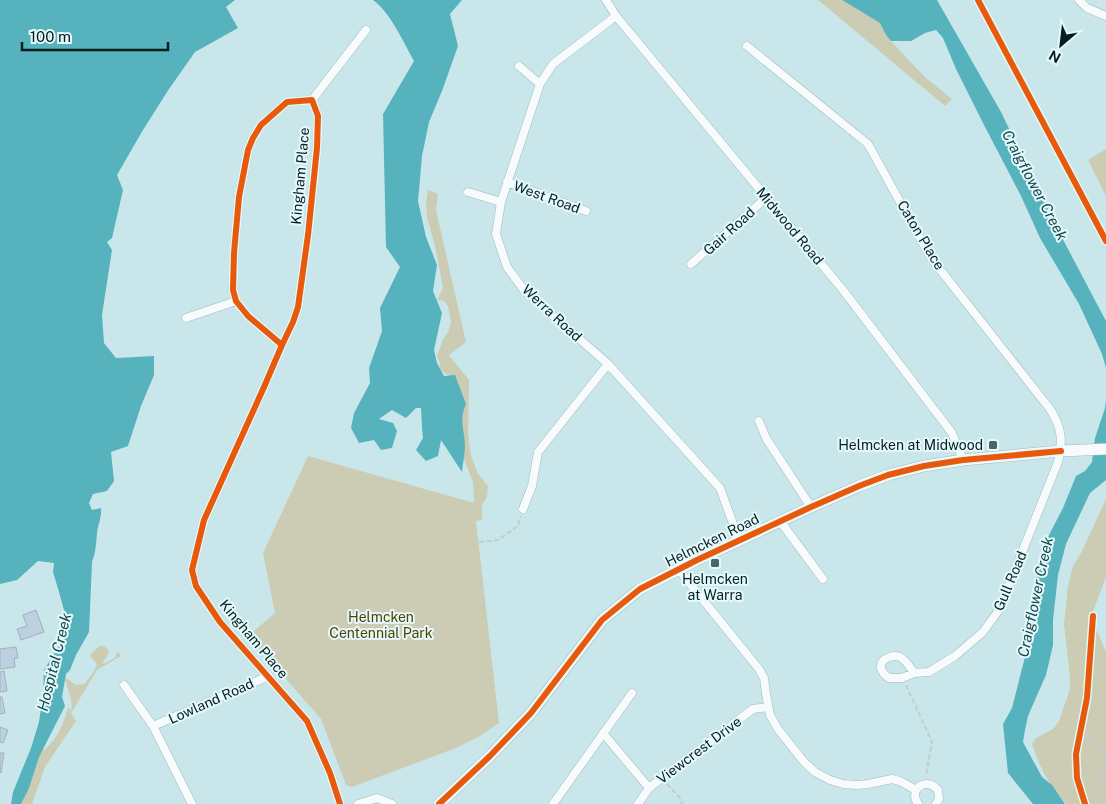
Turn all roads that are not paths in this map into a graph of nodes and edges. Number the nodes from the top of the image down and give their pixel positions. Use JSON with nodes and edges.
{"nodes":[{"id":1,"x":606,"y":0,"type":"edge"},
{"id":2,"x":1079,"y":0,"type":"edge"},
{"id":3,"x":616,"y":16,"type":"junction"},
{"id":4,"x":1106,"y":16,"type":"edge"},
{"id":5,"x":366,"y":30,"type":"dead end"},
{"id":6,"x":747,"y":46,"type":"dead end"},
{"id":7,"x":519,"y":66,"type":"dead end"},
{"id":8,"x":540,"y":84,"type":"junction"},
{"id":9,"x":312,"y":100,"type":"junction"},
{"id":10,"x":508,"y":182,"type":"junction"},
{"id":11,"x":468,"y":192,"type":"dead end"},
{"id":12,"x":766,"y":198,"type":"junction"},
{"id":13,"x":501,"y":202,"type":"junction"},
{"id":14,"x":586,"y":211,"type":"dead end"},
{"id":15,"x":691,"y":264,"type":"dead end"},
{"id":16,"x":236,"y":301,"type":"junction"},
{"id":17,"x":186,"y":318,"type":"dead end"},
{"id":18,"x":282,"y":345,"type":"junction"},
{"id":19,"x":608,"y":364,"type":"junction"},
{"id":20,"x":759,"y":421,"type":"dead end"},
{"id":21,"x":1106,"y":449,"type":"edge"},
{"id":22,"x":1061,"y":451,"type":"junction"},
{"id":23,"x":963,"y":460,"type":"junction"},
{"id":24,"x":811,"y":507,"type":"junction"},
{"id":25,"x":523,"y":509,"type":"road end"},
{"id":26,"x":780,"y":521,"type":"junction"},
{"id":27,"x":739,"y":540,"type":"junction"},
{"id":28,"x":678,"y":569,"type":"junction"},
{"id":29,"x":823,"y":579,"type":"dead end"},
{"id":30,"x":914,"y":673,"type":"junction"},
{"id":31,"x":268,"y":676,"type":"junction"},
{"id":32,"x":124,"y":685,"type":"dead end"},
{"id":33,"x":632,"y":693,"type":"dead end"},
{"id":34,"x":768,"y":707,"type":"junction"},
{"id":35,"x":153,"y":726,"type":"junction"},
{"id":36,"x":603,"y":733,"type":"junction"},
{"id":37,"x":649,"y":788,"type":"junction"},
{"id":38,"x":454,"y":789,"type":"junction"},
{"id":39,"x":916,"y":790,"type":"junction"},
{"id":40,"x":377,"y":798,"type":"junction"},
{"id":41,"x":192,"y":804,"type":"edge"},
{"id":42,"x":340,"y":804,"type":"edge"},
{"id":43,"x":358,"y":804,"type":"edge"},
{"id":44,"x":385,"y":804,"type":"edge"},
{"id":45,"x":392,"y":804,"type":"edge"},
{"id":46,"x":432,"y":804,"type":"edge"},
{"id":47,"x":439,"y":804,"type":"edge"},
{"id":48,"x":553,"y":804,"type":"edge"},
{"id":49,"x":638,"y":804,"type":"edge"},
{"id":50,"x":918,"y":804,"type":"edge"},
{"id":51,"x":936,"y":804,"type":"edge"}],
"edges":[{"from":1,"to":3,"type":"street","name":"Midwood Road"},
{"from":2,"to":4,"type":"street"},
{"from":3,"to":8,"type":"street","name":"Werra Road"},
{"from":3,"to":12,"type":"street","name":"Midwood Road"},
{"from":5,"to":9,"type":"street"},
{"from":6,"to":22,"type":"street","name":"Caton Place"},
{"from":7,"to":8,"type":"street"},
{"from":8,"to":10,"type":"street","name":"Werra Road"},
{"from":9,"to":16,"type":"street"},
{"from":9,"to":18,"type":"street","name":"Kingham Place"},
{"from":10,"to":13,"type":"street","name":"Werra Road"},
{"from":10,"to":14,"type":"street","name":"West Road"},
{"from":11,"to":13,"type":"street"},
{"from":12,"to":15,"type":"street","name":"Gair Road"},
{"from":12,"to":23,"type":"street","name":"Midwood Road"},
{"from":13,"to":19,"type":"street","name":"Werra Road"},
{"from":16,"to":17,"type":"street"},
{"from":16,"to":18,"type":"street"},
{"from":18,"to":31,"type":"street","name":"Kingham Place"},
{"from":19,"to":25,"type":"street"},
{"from":19,"to":27,"type":"street","name":"Werra Road"},
{"from":20,"to":24,"type":"street"},
{"from":21,"to":22,"type":"main road","name":"Helmcken Road"},
{"from":22,"to":23,"type":"main road","name":"Helmcken Road"},
{"from":22,"to":30,"type":"street","name":"Gull Road"},
{"from":23,"to":24,"type":"main road","name":"Helmcken Road"},
{"from":24,"to":26,"type":"main road","name":"Helmcken Road"},
{"from":26,"to":27,"type":"main road","name":"Helmcken Road"},
{"from":26,"to":29,"type":"street"},
{"from":27,"to":28,"type":"main road","name":"Helmcken Road"},
{"from":28,"to":34,"type":"street"},
{"from":28,"to":38,"type":"main road","name":"Helmcken Road"},
{"from":30,"to":30,"type":"street","name":"Gull Road"},
{"from":31,"to":35,"type":"street","name":"Lowland Road"},
{"from":31,"to":42,"type":"street","name":"Kingham Place"},
{"from":32,"to":35,"type":"street"},
{"from":33,"to":36,"type":"street"},
{"from":34,"to":37,"type":"street","name":"Viewcrest Drive"},
{"from":34,"to":39,"type":"street"},
{"from":35,"to":41,"type":"street"},
{"from":36,"to":37,"type":"street"},
{"from":36,"to":48,"type":"street"},
{"from":37,"to":49,"type":"street","name":"Viewcrest Drive"},
{"from":38,"to":46,"type":"main road","name":"Helmcken Road"},
{"from":38,"to":47,"type":"main road","name":"Helmcken Road"},
{"from":39,"to":50,"type":"street"},
{"from":39,"to":51,"type":"street"},
{"from":40,"to":43,"type":"street"},
{"from":40,"to":44,"type":"street"},
{"from":40,"to":45,"type":"street"}]}
